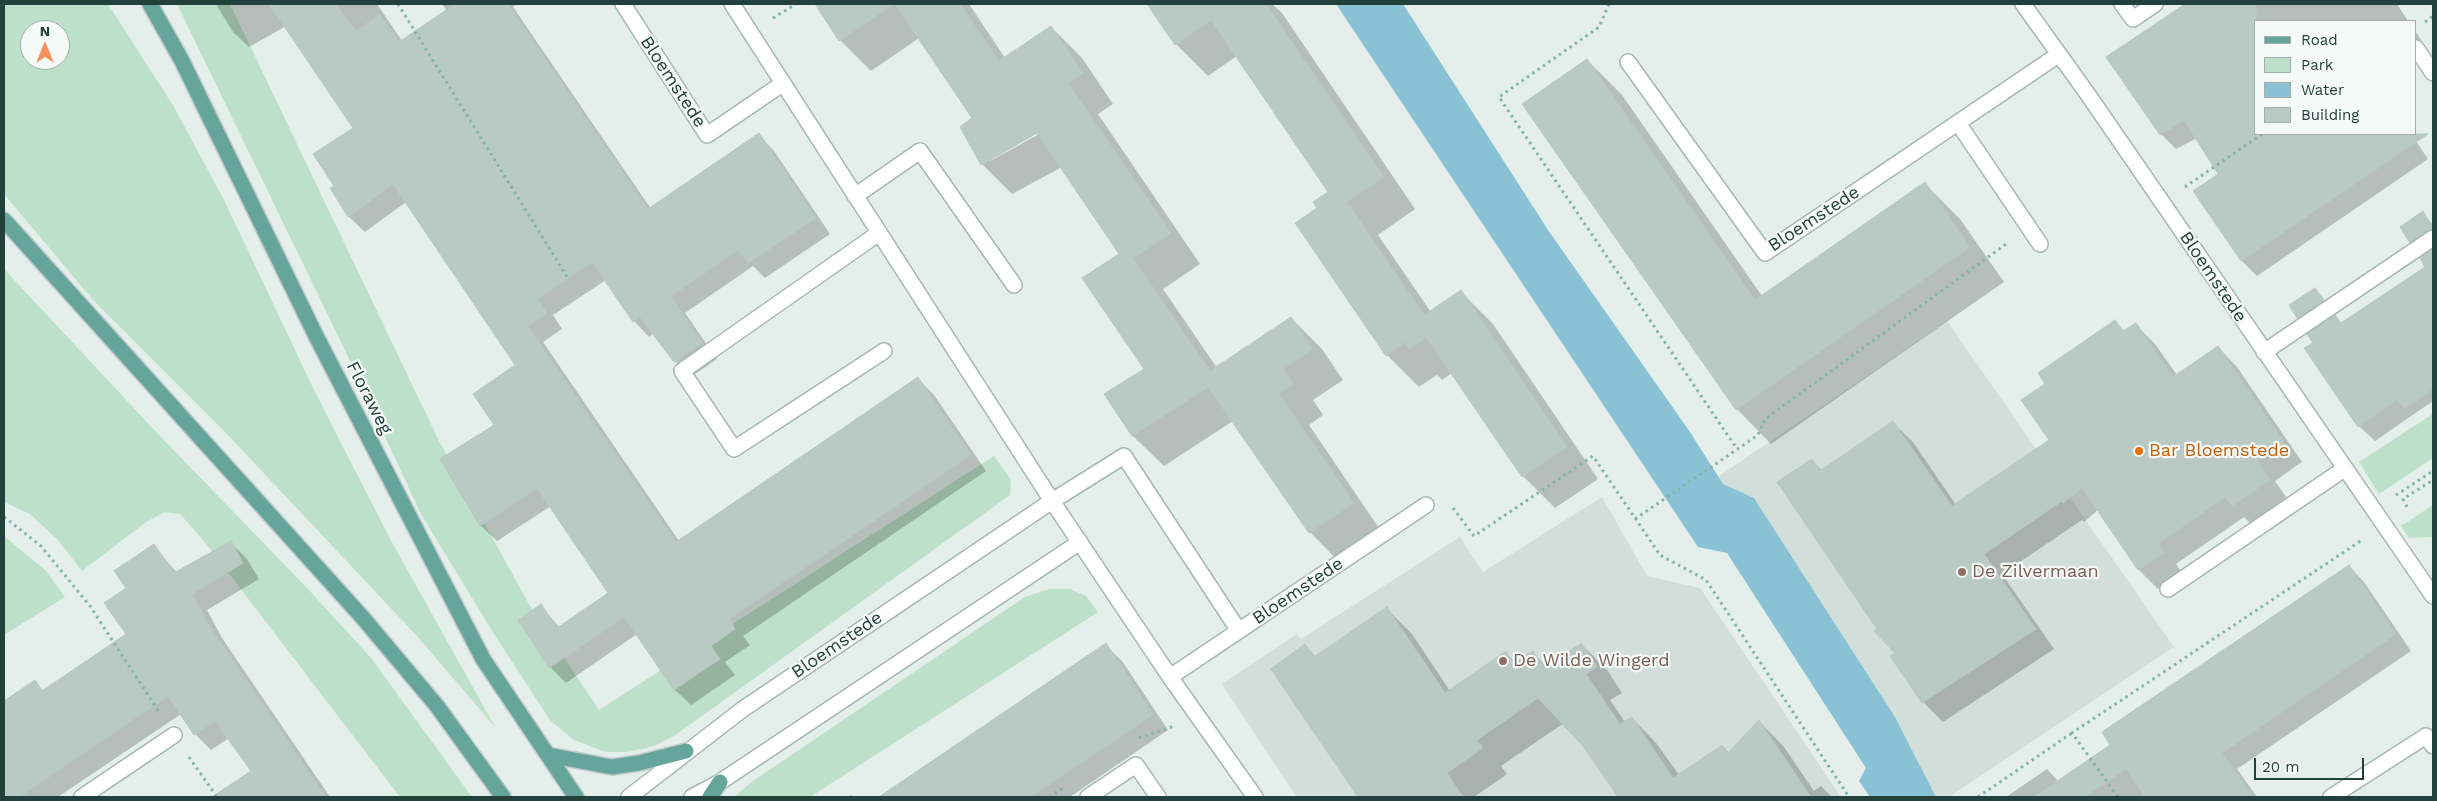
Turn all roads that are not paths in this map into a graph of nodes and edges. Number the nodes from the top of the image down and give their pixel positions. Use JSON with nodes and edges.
{"nodes":[{"id":1,"x":150,"y":4,"type":"edge"},
{"id":2,"x":623,"y":4,"type":"edge"},
{"id":3,"x":732,"y":4,"type":"edge"},
{"id":4,"x":2023,"y":4,"type":"edge"},
{"id":5,"x":2122,"y":4,"type":"edge"},
{"id":6,"x":2154,"y":4,"type":"edge"},
{"id":7,"x":2417,"y":49,"type":"edge"},
{"id":8,"x":2058,"y":55,"type":"junction"},
{"id":9,"x":1628,"y":62,"type":"dead end"},
{"id":10,"x":2433,"y":73,"type":"edge"},
{"id":11,"x":782,"y":84,"type":"junction"},
{"id":12,"x":1958,"y":123,"type":"junction"},
{"id":13,"x":855,"y":196,"type":"junction"},
{"id":14,"x":4,"y":220,"type":"edge"},
{"id":15,"x":880,"y":233,"type":"junction"},
{"id":16,"x":2433,"y":238,"type":"edge"},
{"id":17,"x":2040,"y":244,"type":"dead end"},
{"id":18,"x":1014,"y":285,"type":"dead end"},
{"id":19,"x":884,"y":351,"type":"dead end"},
{"id":20,"x":2264,"y":352,"type":"junction"},
{"id":21,"x":2344,"y":469,"type":"junction"},
{"id":22,"x":1052,"y":501,"type":"junction"},
{"id":23,"x":1426,"y":505,"type":"road end"},
{"id":24,"x":1080,"y":542,"type":"junction"},
{"id":25,"x":2168,"y":589,"type":"dead end"},
{"id":26,"x":2433,"y":596,"type":"edge"},
{"id":27,"x":1240,"y":631,"type":"junction"},
{"id":28,"x":1170,"y":677,"type":"junction"},
{"id":29,"x":174,"y":735,"type":"road end"},
{"id":30,"x":2433,"y":746,"type":"edge"},
{"id":31,"x":686,"y":751,"type":"junction"},
{"id":32,"x":548,"y":755,"type":"junction"},
{"id":33,"x":720,"y":782,"type":"junction"},
{"id":34,"x":82,"y":797,"type":"edge"},
{"id":35,"x":503,"y":797,"type":"edge"},
{"id":36,"x":576,"y":797,"type":"edge"},
{"id":37,"x":629,"y":797,"type":"edge"},
{"id":38,"x":692,"y":797,"type":"edge"},
{"id":39,"x":710,"y":797,"type":"edge"},
{"id":40,"x":1088,"y":797,"type":"edge"},
{"id":41,"x":1158,"y":797,"type":"edge"},
{"id":42,"x":1255,"y":797,"type":"edge"},
{"id":43,"x":2331,"y":797,"type":"edge"}],
"edges":[{"from":1,"to":32,"type":"main road","name":"Floraweg"},
{"from":2,"to":11,"type":"street","name":"Bloemstede"},
{"from":3,"to":11,"type":"street"},
{"from":4,"to":8,"type":"street","name":"Bloemstede"},
{"from":5,"to":6,"type":"street"},
{"from":7,"to":10,"type":"street"},
{"from":8,"to":12,"type":"street","name":"Bloemstede"},
{"from":8,"to":20,"type":"street","name":"Bloemstede"},
{"from":9,"to":12,"type":"street","name":"Bloemstede"},
{"from":11,"to":13,"type":"street"},
{"from":12,"to":17,"type":"street"},
{"from":13,"to":15,"type":"street"},
{"from":13,"to":18,"type":"street"},
{"from":14,"to":35,"type":"main road"},
{"from":15,"to":19,"type":"street"},
{"from":15,"to":22,"type":"street"},
{"from":16,"to":20,"type":"street"},
{"from":20,"to":21,"type":"street","name":"Bloemstede"},
{"from":21,"to":25,"type":"street"},
{"from":21,"to":26,"type":"street","name":"Bloemstede"},
{"from":22,"to":24,"type":"street"},
{"from":22,"to":27,"type":"street","name":"Bloemstede"},
{"from":22,"to":31,"type":"street","name":"Bloemstede"},
{"from":23,"to":27,"type":"street","name":"Bloemstede"},
{"from":24,"to":28,"type":"street"},
{"from":24,"to":33,"type":"street"},
{"from":27,"to":28,"type":"street","name":"Bloemstede"},
{"from":28,"to":42,"type":"street"},
{"from":29,"to":34,"type":"street"},
{"from":30,"to":43,"type":"street"},
{"from":31,"to":32,"type":"main road"},
{"from":31,"to":37,"type":"street","name":"Bloemstede"},
{"from":32,"to":36,"type":"main road","name":"Floraweg"},
{"from":33,"to":38,"type":"street"},
{"from":33,"to":39,"type":"main road"},
{"from":40,"to":41,"type":"street"}]}
